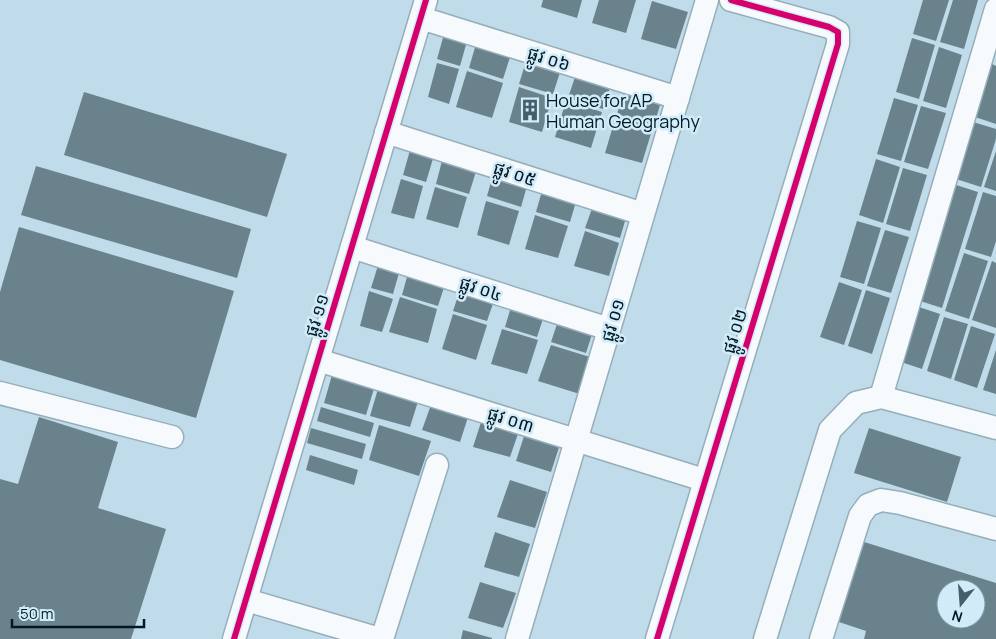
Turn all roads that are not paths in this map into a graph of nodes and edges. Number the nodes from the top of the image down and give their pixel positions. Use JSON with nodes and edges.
{"nodes":[{"id":1,"x":707,"y":0,"type":"edge"},
{"id":2,"x":731,"y":0,"type":"edge"},
{"id":3,"x":423,"y":9,"type":"edge"},
{"id":4,"x":996,"y":9,"type":"edge"},
{"id":5,"x":991,"y":43,"type":"edge"},
{"id":6,"x":678,"y":98,"type":"junction"},
{"id":7,"x":386,"y":132,"type":"junction"},
{"id":8,"x":643,"y":214,"type":"junction"},
{"id":9,"x":352,"y":247,"type":"junction"},
{"id":10,"x":610,"y":329,"type":"junction"},
{"id":11,"x":318,"y":360,"type":"junction"},
{"id":12,"x":0,"y":393,"type":"edge"},
{"id":13,"x":881,"y":397,"type":"junction"},
{"id":14,"x":996,"y":428,"type":"edge"},
{"id":15,"x":172,"y":437,"type":"dead end"},
{"id":16,"x":576,"y":439,"type":"junction"},
{"id":17,"x":437,"y":465,"type":"dead end"},
{"id":18,"x":704,"y":480,"type":"junction"},
{"id":19,"x":996,"y":529,"type":"edge"},
{"id":20,"x":246,"y":600,"type":"junction"},
{"id":21,"x":234,"y":639,"type":"edge"},
{"id":22,"x":381,"y":639,"type":"edge"},
{"id":23,"x":517,"y":639,"type":"edge"},
{"id":24,"x":656,"y":639,"type":"edge"},
{"id":25,"x":765,"y":639,"type":"edge"},
{"id":26,"x":821,"y":639,"type":"edge"}],
"edges":[{"from":1,"to":6,"type":"street","name":"ផ្លូវ ០១"},
{"from":2,"to":18,"type":"street","name":"ផ្លូវ ០២"},
{"from":3,"to":6,"type":"street","name":"ផ្លូវ ០៦"},
{"from":3,"to":7,"type":"street","name":"ផ្លូវ ១១"},
{"from":4,"to":5,"type":"street"},
{"from":5,"to":13,"type":"street"},
{"from":6,"to":8,"type":"street","name":"ផ្លូវ ០១"},
{"from":7,"to":8,"type":"street","name":"ផ្លូវ ០៥"},
{"from":7,"to":9,"type":"street","name":"ផ្លូវ ១១"},
{"from":8,"to":10,"type":"street","name":"ផ្លូវ ០១"},
{"from":9,"to":10,"type":"street","name":"ផ្លូវ ០៤"},
{"from":9,"to":11,"type":"street","name":"ផ្លូវ ១១"},
{"from":10,"to":16,"type":"street","name":"ផ្លូវ ០១"},
{"from":11,"to":16,"type":"street","name":"ផ្លូវ ០៣"},
{"from":11,"to":20,"type":"street","name":"ផ្លូវ ១១"},
{"from":12,"to":15,"type":"street"},
{"from":13,"to":14,"type":"street"},
{"from":13,"to":25,"type":"street"},
{"from":16,"to":18,"type":"street","name":"ផ្លូវ ០៣"},
{"from":16,"to":23,"type":"street","name":"ផ្លូវ ០១"},
{"from":17,"to":22,"type":"street"},
{"from":18,"to":24,"type":"street","name":"ផ្លូវ ០២"},
{"from":19,"to":26,"type":"street"},
{"from":20,"to":21,"type":"street","name":"ផ្លូវ ១១"},
{"from":20,"to":22,"type":"street"}]}
